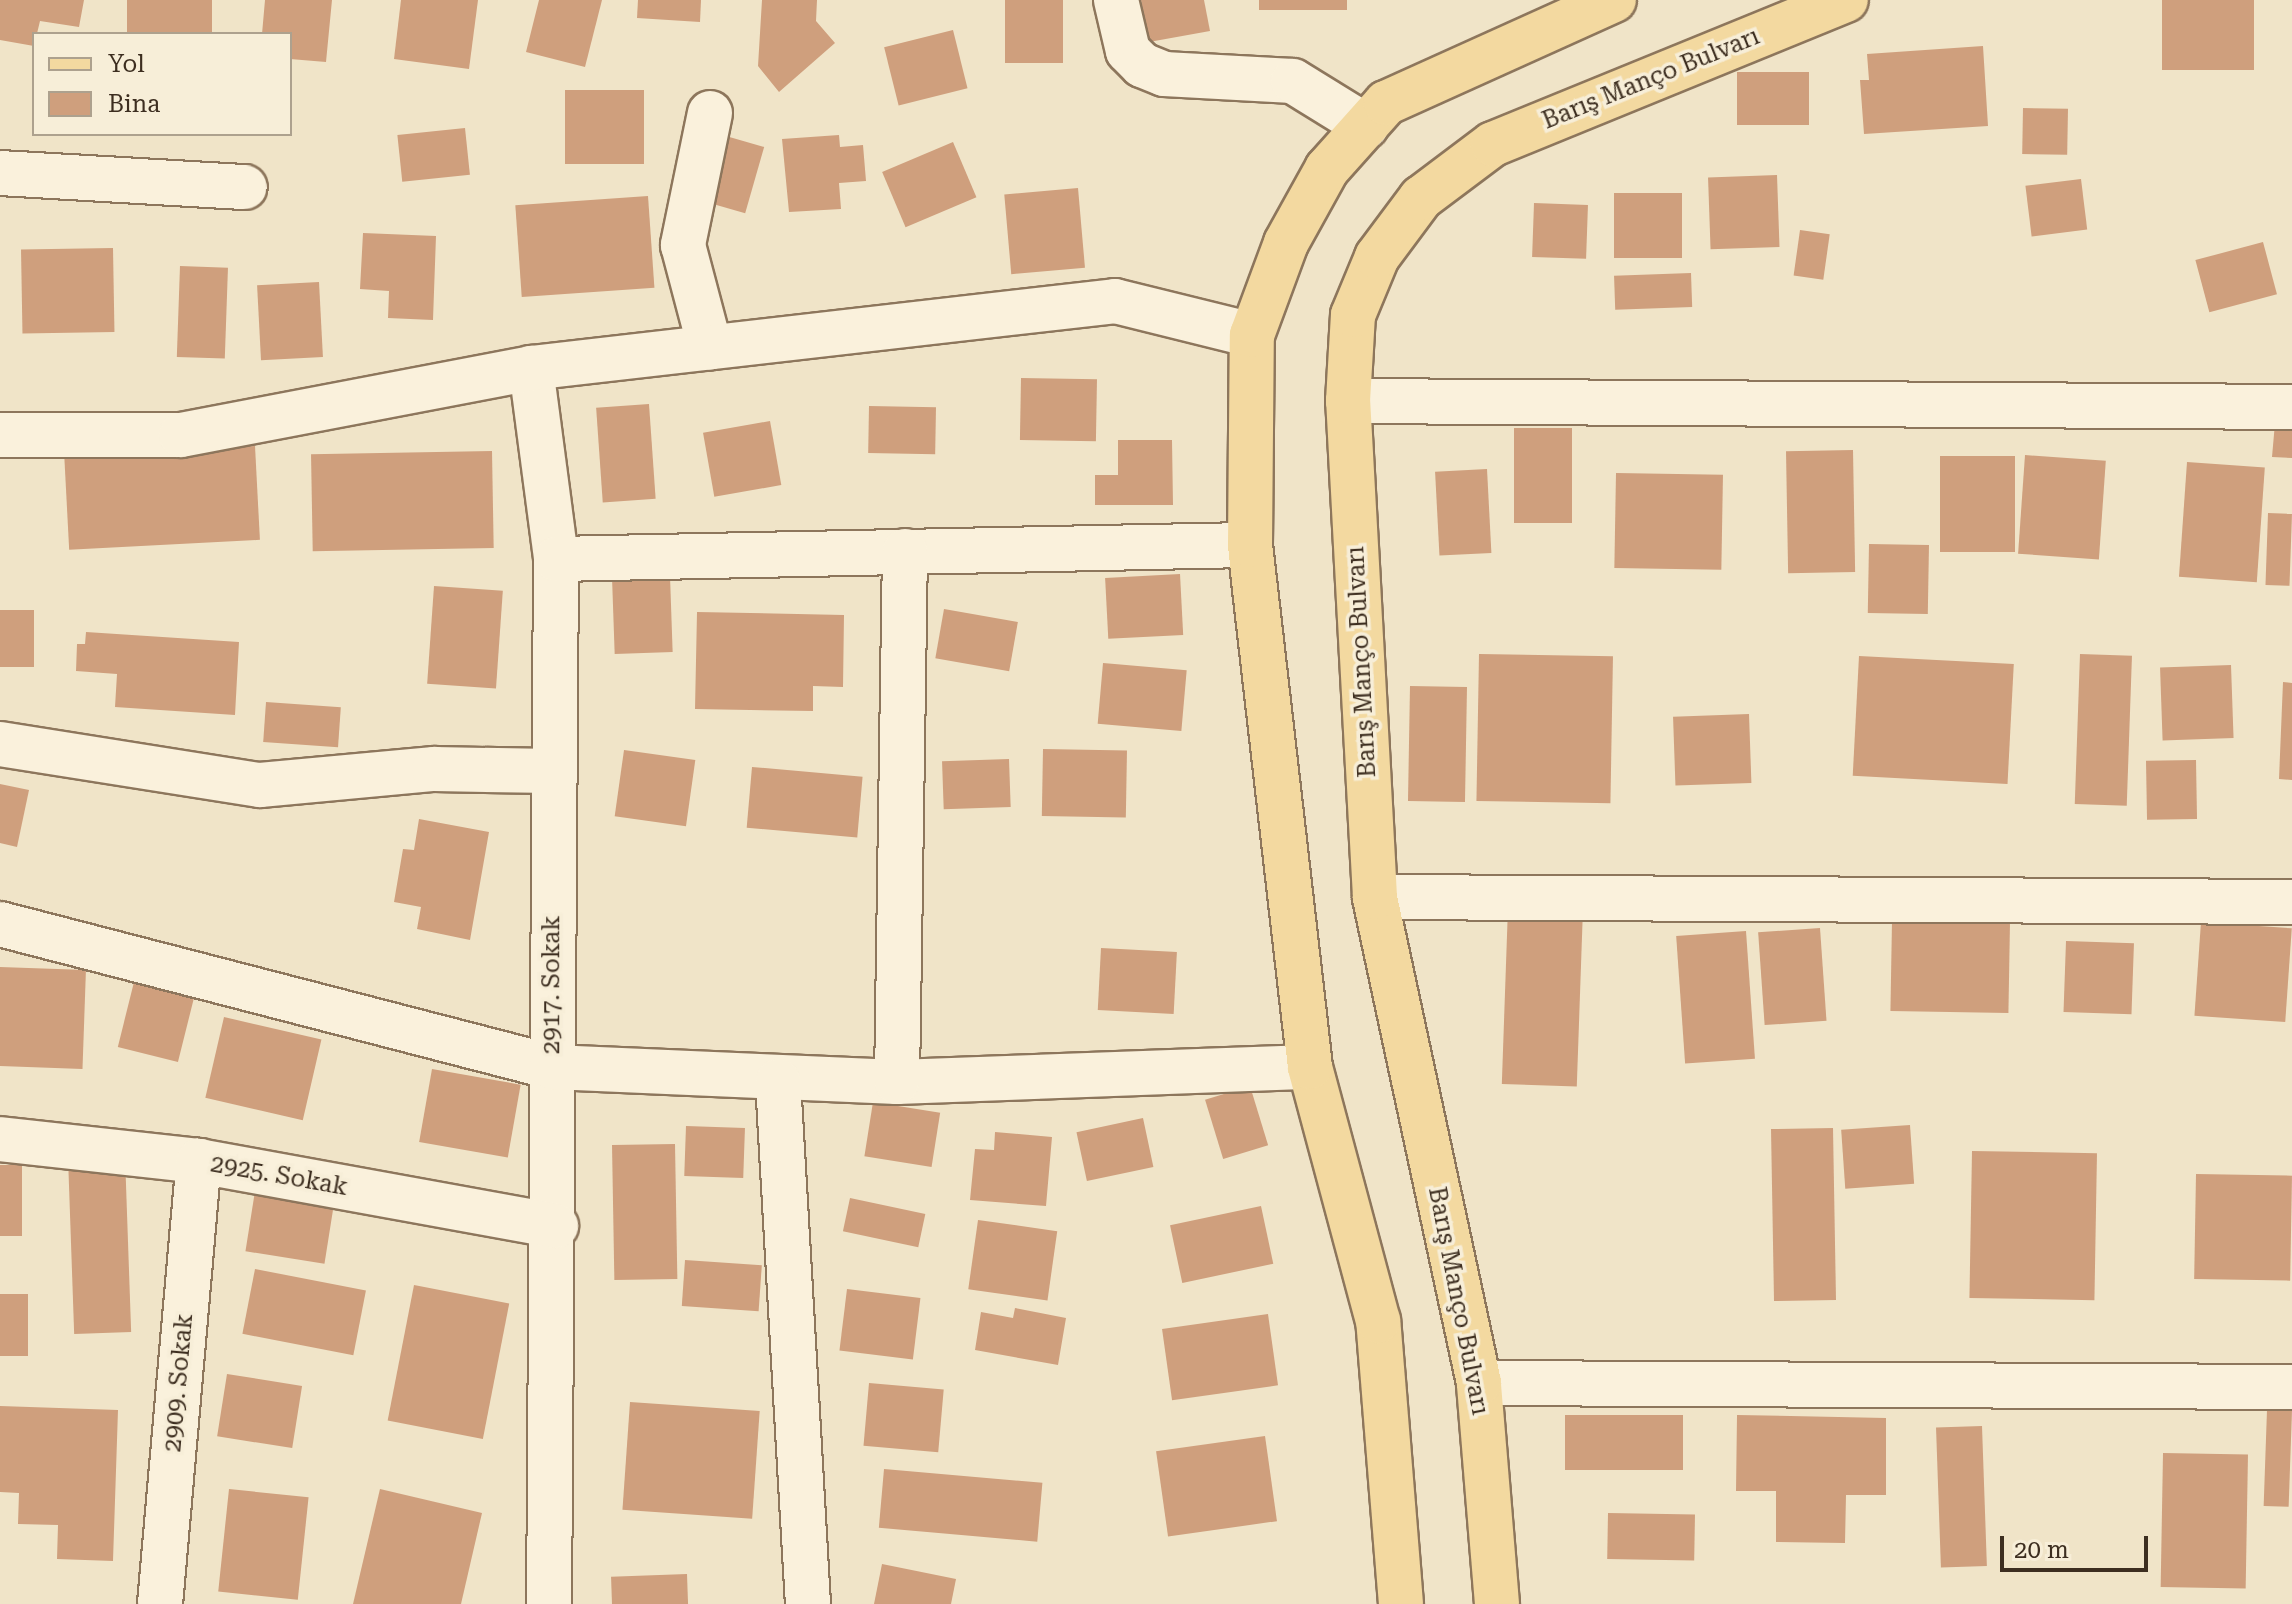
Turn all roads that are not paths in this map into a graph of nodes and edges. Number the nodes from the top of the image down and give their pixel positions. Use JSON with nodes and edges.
{"nodes":[{"id":1,"x":1116,"y":0,"type":"edge"},
{"id":2,"x":1614,"y":0,"type":"edge"},
{"id":3,"x":1846,"y":0,"type":"edge"},
{"id":4,"x":710,"y":113,"type":"dead end"},
{"id":5,"x":1366,"y":126,"type":"junction"},
{"id":6,"x":0,"y":173,"type":"edge"},
{"id":7,"x":245,"y":187,"type":"dead end"},
{"id":8,"x":1252,"y":335,"type":"junction"},
{"id":9,"x":710,"y":347,"type":"junction"},
{"id":10,"x":531,"y":368,"type":"junction"},
{"id":11,"x":1348,"y":401,"type":"junction"},
{"id":12,"x":2292,"y":407,"type":"edge"},
{"id":13,"x":0,"y":435,"type":"edge"},
{"id":14,"x":1250,"y":545,"type":"junction"},
{"id":15,"x":905,"y":551,"type":"junction"},
{"id":16,"x":556,"y":559,"type":"junction"},
{"id":17,"x":0,"y":744,"type":"edge"},
{"id":18,"x":553,"y":771,"type":"junction"},
{"id":19,"x":1375,"y":897,"type":"junction"},
{"id":20,"x":2292,"y":902,"type":"edge"},
{"id":21,"x":0,"y":924,"type":"edge"},
{"id":22,"x":552,"y":1067,"type":"junction"},
{"id":23,"x":1310,"y":1067,"type":"junction"},
{"id":24,"x":778,"y":1081,"type":"junction"},
{"id":25,"x":897,"y":1082,"type":"junction"},
{"id":26,"x":0,"y":1139,"type":"edge"},
{"id":27,"x":199,"y":1161,"type":"junction"},
{"id":28,"x":556,"y":1226,"type":"junction"},
{"id":29,"x":1479,"y":1383,"type":"junction"},
{"id":30,"x":2292,"y":1387,"type":"edge"},
{"id":31,"x":160,"y":1604,"type":"edge"},
{"id":32,"x":549,"y":1604,"type":"edge"},
{"id":33,"x":808,"y":1604,"type":"edge"},
{"id":34,"x":1401,"y":1604,"type":"edge"},
{"id":35,"x":1497,"y":1604,"type":"edge"}],
"edges":[{"from":1,"to":5,"type":"street"},
{"from":2,"to":5,"type":"main road"},
{"from":3,"to":11,"type":"main road","name":"Barış Manço Bulvarı"},
{"from":4,"to":9,"type":"street"},
{"from":5,"to":8,"type":"main road"},
{"from":6,"to":7,"type":"street"},
{"from":8,"to":9,"type":"street"},
{"from":8,"to":14,"type":"main road"},
{"from":9,"to":10,"type":"street"},
{"from":10,"to":13,"type":"street"},
{"from":10,"to":16,"type":"street","name":"2917. Sokak"},
{"from":11,"to":12,"type":"street"},
{"from":11,"to":19,"type":"main road","name":"Barış Manço Bulvarı"},
{"from":14,"to":15,"type":"street"},
{"from":14,"to":23,"type":"main road"},
{"from":15,"to":16,"type":"street"},
{"from":15,"to":25,"type":"street"},
{"from":16,"to":18,"type":"street","name":"2917. Sokak"},
{"from":17,"to":18,"type":"street"},
{"from":18,"to":22,"type":"street","name":"2917. Sokak"},
{"from":19,"to":20,"type":"street"},
{"from":19,"to":29,"type":"main road","name":"Barış Manço Bulvarı"},
{"from":21,"to":22,"type":"street"},
{"from":22,"to":24,"type":"street"},
{"from":22,"to":28,"type":"street","name":"2917. Sokak"},
{"from":23,"to":25,"type":"street"},
{"from":23,"to":34,"type":"main road"},
{"from":24,"to":25,"type":"street"},
{"from":24,"to":33,"type":"street"},
{"from":26,"to":27,"type":"street","name":"2925. Sokak"},
{"from":27,"to":28,"type":"street","name":"2925. Sokak"},
{"from":27,"to":31,"type":"street","name":"2909. Sokak"},
{"from":28,"to":32,"type":"street","name":"2917. Sokak"},
{"from":29,"to":30,"type":"street"},
{"from":29,"to":35,"type":"main road","name":"Barış Manço Bulvarı"}]}
